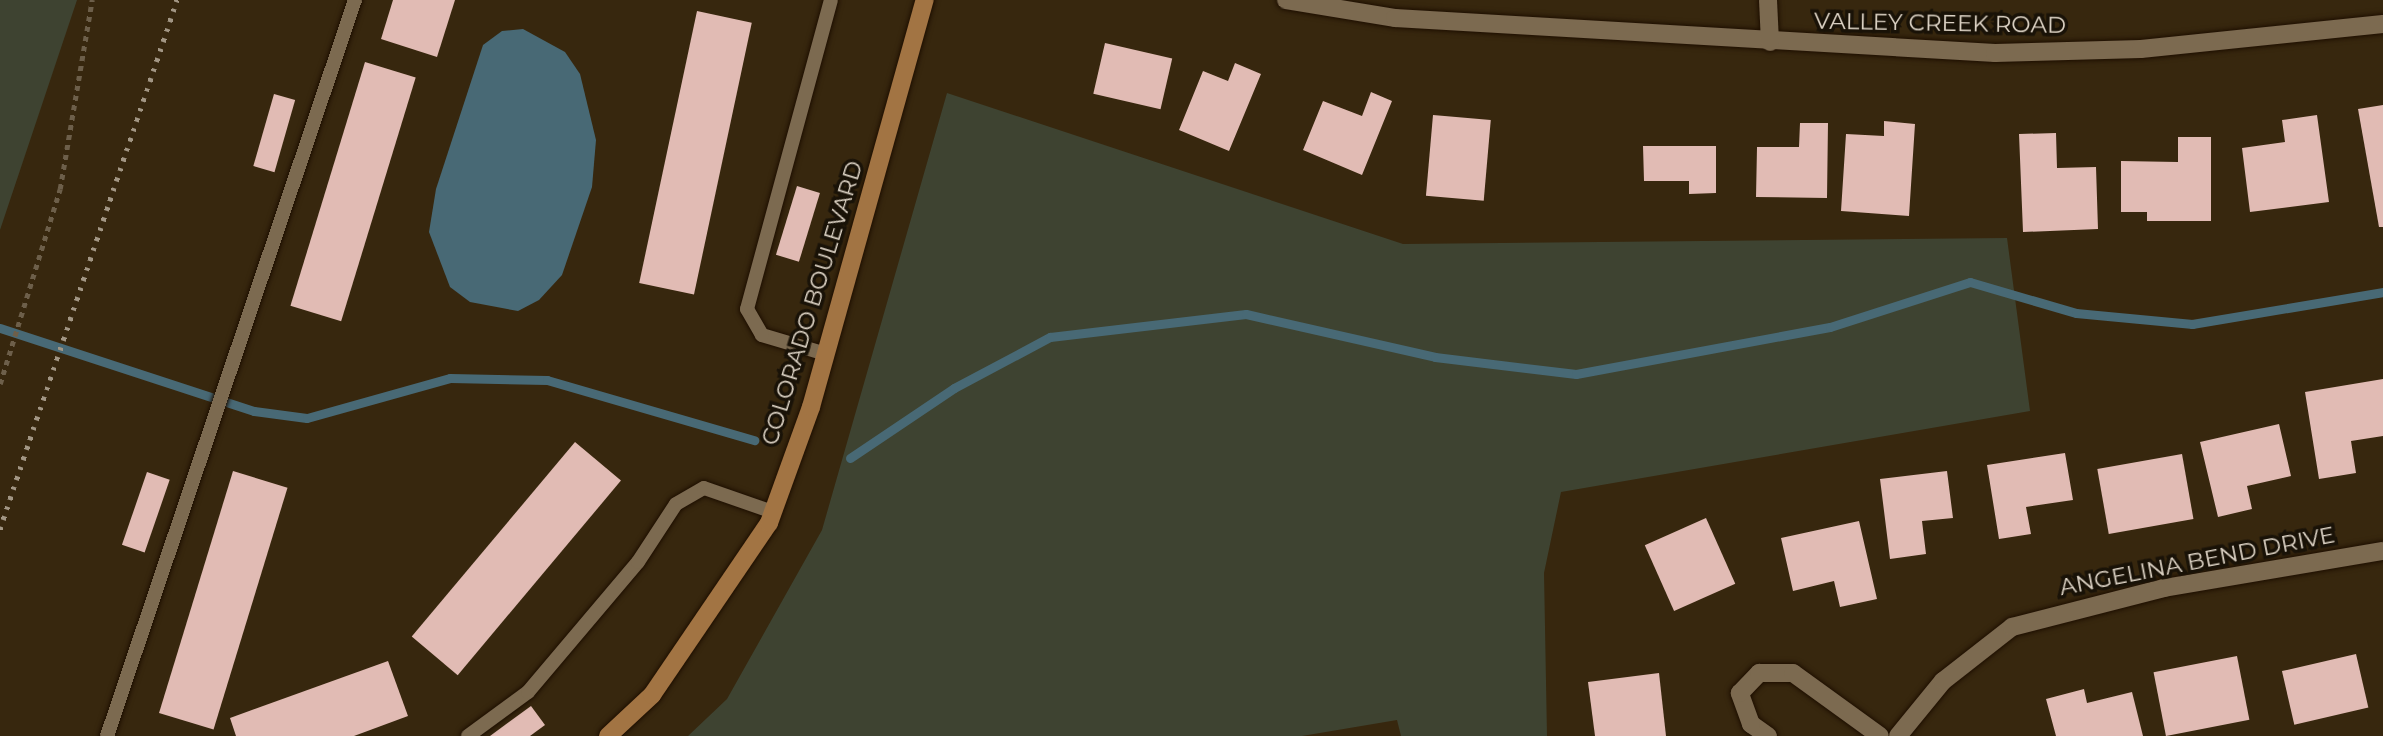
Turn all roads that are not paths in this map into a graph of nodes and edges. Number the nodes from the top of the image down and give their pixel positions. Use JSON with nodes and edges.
{"nodes":[{"id":1,"x":355,"y":0,"type":"edge"},
{"id":2,"x":831,"y":0,"type":"edge"},
{"id":3,"x":925,"y":0,"type":"edge"},
{"id":4,"x":1286,"y":0,"type":"edge"},
{"id":5,"x":1768,"y":0,"type":"edge"},
{"id":6,"x":2383,"y":24,"type":"edge"},
{"id":7,"x":1770,"y":41,"type":"junction"},
{"id":8,"x":826,"y":354,"type":"junction"},
{"id":9,"x":773,"y":512,"type":"junction"},
{"id":10,"x":2383,"y":551,"type":"edge"},
{"id":11,"x":107,"y":736,"type":"edge"},
{"id":12,"x":468,"y":736,"type":"edge"},
{"id":13,"x":608,"y":736,"type":"edge"},
{"id":14,"x":1768,"y":736,"type":"edge"},
{"id":15,"x":1880,"y":736,"type":"edge"},
{"id":16,"x":1898,"y":736,"type":"edge"}],
"edges":[{"from":1,"to":11,"type":"lane"},
{"from":2,"to":8,"type":"lane"},
{"from":3,"to":8,"type":"main road","name":"COLORADO BOULEVARD"},
{"from":4,"to":7,"type":"street","name":"VALLEY CREEK ROAD"},
{"from":5,"to":7,"type":"street"},
{"from":6,"to":7,"type":"street","name":"VALLEY CREEK ROAD"},
{"from":8,"to":9,"type":"main road","name":"COLORADO BOULEVARD"},
{"from":9,"to":12,"type":"lane"},
{"from":9,"to":13,"type":"main road","name":"COLORADO BOULEVARD"},
{"from":10,"to":16,"type":"street","name":"ANGELINA BEND DRIVE"},
{"from":14,"to":15,"type":"street"}]}
